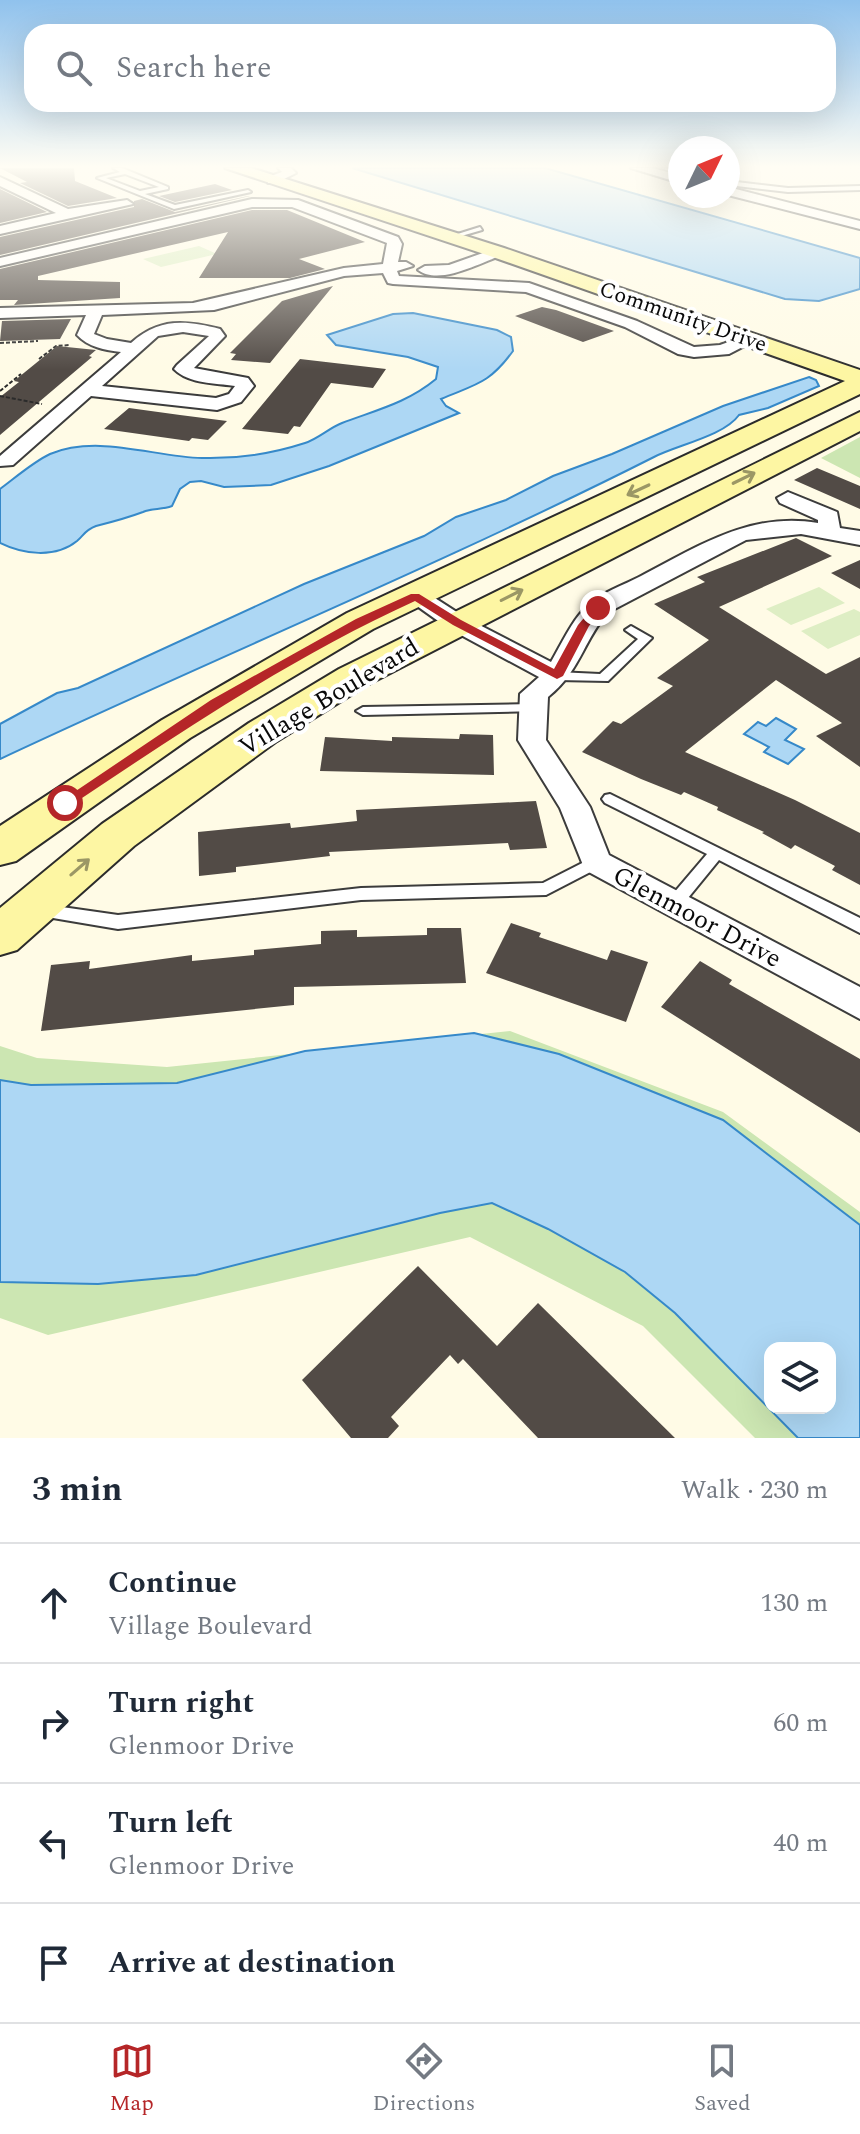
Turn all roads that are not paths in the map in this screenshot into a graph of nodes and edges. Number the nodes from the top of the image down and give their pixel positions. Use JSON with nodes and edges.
{"nodes":[{"id":1,"x":115,"y":235,"type":"edge"},
{"id":2,"x":383,"y":235,"type":"edge"},
{"id":3,"x":446,"y":235,"type":"edge"},
{"id":4,"x":458,"y":235,"type":"edge"},
{"id":5,"x":451,"y":237,"type":"junction"},
{"id":6,"x":497,"y":252,"type":"junction"},
{"id":7,"x":0,"y":262,"type":"edge"},
{"id":8,"x":394,"y":269,"type":"junction"},
{"id":9,"x":96,"y":312,"type":"junction"},
{"id":10,"x":0,"y":313,"type":"edge"},
{"id":11,"x":748,"y":340,"type":"junction"},
{"id":12,"x":135,"y":348,"type":"junction"},
{"id":13,"x":860,"y":381,"type":"edge"},
{"id":14,"x":86,"y":390,"type":"junction"},
{"id":15,"x":860,"y":420,"type":"edge"},
{"id":16,"x":6,"y":461,"type":"dead end"},
{"id":17,"x":788,"y":498,"type":"dead end"},
{"id":18,"x":829,"y":530,"type":"junction"},
{"id":19,"x":860,"y":538,"type":"edge"},
{"id":20,"x":415,"y":596,"type":"junction"},
{"id":21,"x":457,"y":623,"type":"junction"},
{"id":22,"x":631,"y":630,"type":"dead end"},
{"id":23,"x":557,"y":676,"type":"junction"},
{"id":24,"x":533,"y":708,"type":"junction"},
{"id":25,"x":363,"y":711,"type":"dead end"},
{"id":26,"x":610,"y":799,"type":"dead end"},
{"id":27,"x":0,"y":849,"type":"edge"},
{"id":28,"x":717,"y":852,"type":"junction"},
{"id":29,"x":596,"y":862,"type":"junction"},
{"id":30,"x":673,"y":905,"type":"junction"},
{"id":31,"x":32,"y":908,"type":"junction"},
{"id":32,"x":860,"y":926,"type":"edge"},
{"id":33,"x":0,"y":936,"type":"edge"},
{"id":34,"x":860,"y":1004,"type":"edge"}],
"edges":[{"from":1,"to":7,"type":"street"},
{"from":2,"to":8,"type":"street"},
{"from":3,"to":5,"type":"street","name":"Community Drive"},
{"from":4,"to":5,"type":"lane"},
{"from":5,"to":6,"type":"street","name":"Community Drive"},
{"from":6,"to":8,"type":"street"},
{"from":6,"to":11,"type":"street","name":"Community Drive"},
{"from":8,"to":9,"type":"street"},
{"from":8,"to":11,"type":"street"},
{"from":9,"to":10,"type":"street"},
{"from":9,"to":12,"type":"street"},
{"from":11,"to":13,"type":"street","name":"Community Drive"},
{"from":12,"to":14,"type":"street"},
{"from":12,"to":14,"type":"street"},
{"from":13,"to":20,"type":"street","name":"Village Boulevard","one_way":true},
{"from":14,"to":16,"type":"street"},
{"from":21,"to":15,"type":"street","name":"Village Boulevard","one_way":true},
{"from":17,"to":18,"type":"street"},
{"from":18,"to":19,"type":"street"},
{"from":18,"to":23,"type":"street"},
{"from":20,"to":21,"type":"street"},
{"from":20,"to":27,"type":"street","name":"Village Boulevard"},
{"from":21,"to":23,"type":"street"},
{"from":31,"to":21,"type":"street","name":"Village Boulevard","one_way":true},
{"from":22,"to":23,"type":"lane"},
{"from":23,"to":24,"type":"street"},
{"from":24,"to":25,"type":"lane"},
{"from":24,"to":29,"type":"street","name":"Glenmoor Drive"},
{"from":26,"to":28,"type":"lane"},
{"from":28,"to":30,"type":"lane"},
{"from":28,"to":32,"type":"lane"},
{"from":29,"to":30,"type":"street","name":"Glenmoor Drive"},
{"from":29,"to":31,"type":"lane"},
{"from":30,"to":34,"type":"street","name":"Glenmoor Drive"},
{"from":31,"to":33,"type":"street","name":"Village Boulevard"}]}
